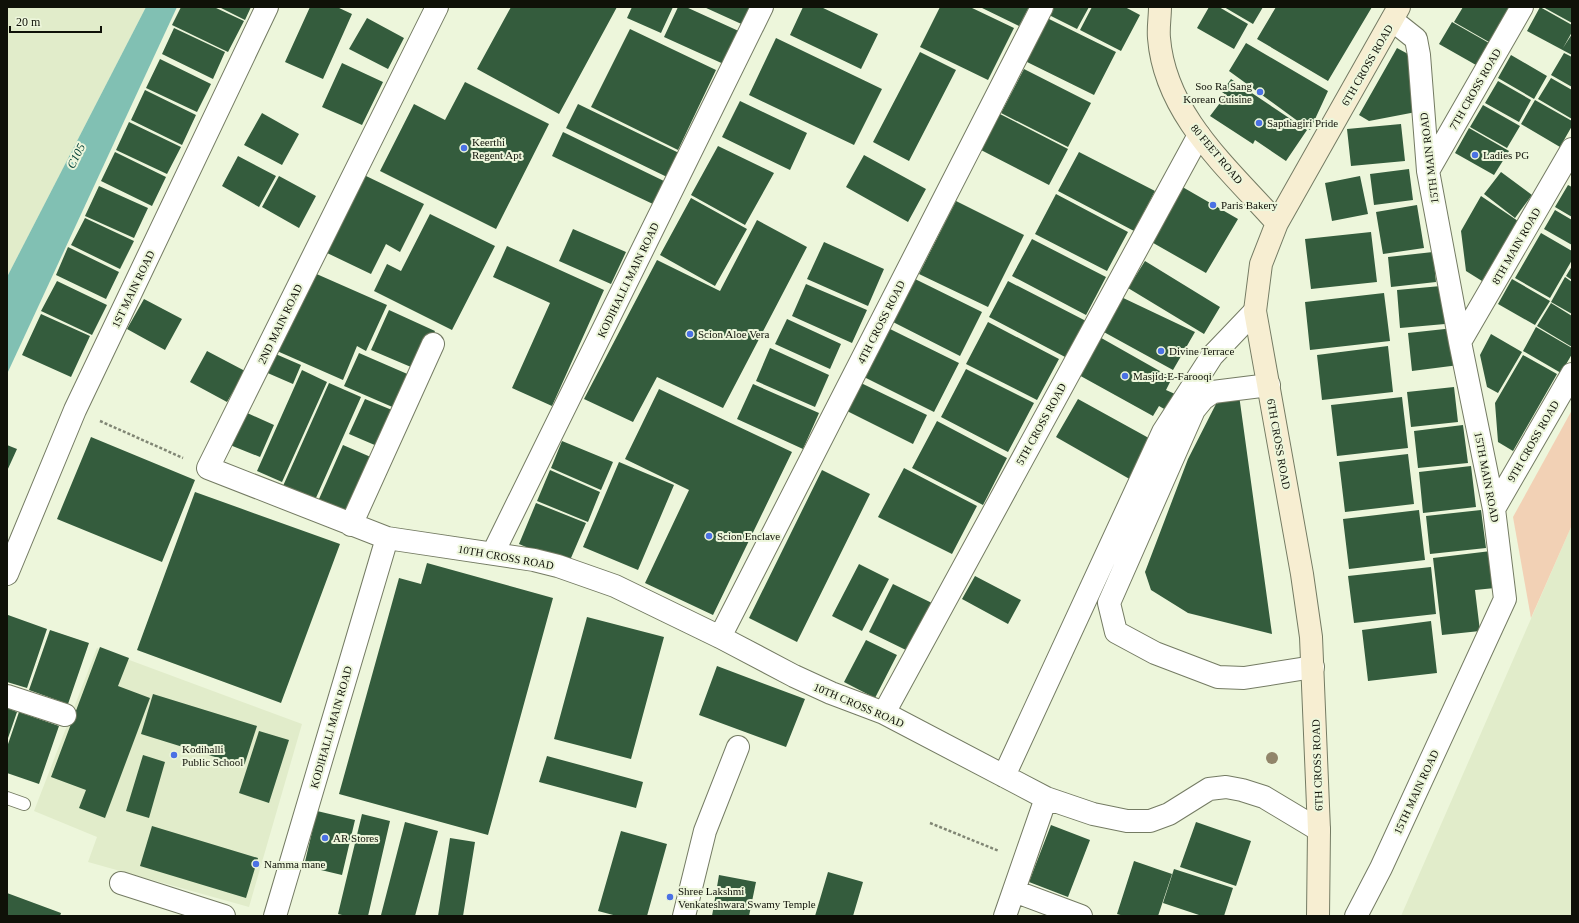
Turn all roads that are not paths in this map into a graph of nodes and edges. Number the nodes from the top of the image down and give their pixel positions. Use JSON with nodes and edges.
{"nodes":[{"id":1,"x":268,"y":7,"type":"edge"},
{"id":2,"x":437,"y":7,"type":"edge"},
{"id":3,"x":762,"y":7,"type":"edge"},
{"id":4,"x":1042,"y":7,"type":"edge"},
{"id":5,"x":1160,"y":7,"type":"edge"},
{"id":6,"x":1522,"y":7,"type":"edge"},
{"id":7,"x":1396,"y":14,"type":"edge"},
{"id":8,"x":1199,"y":136,"type":"junction"},
{"id":9,"x":1572,"y":149,"type":"edge"},
{"id":10,"x":1428,"y":171,"type":"junction"},
{"id":11,"x":1277,"y":223,"type":"junction"},
{"id":12,"x":1255,"y":311,"type":"junction"},
{"id":13,"x":1460,"y":342,"type":"junction"},
{"id":14,"x":433,"y":344,"type":"dead end"},
{"id":15,"x":1572,"y":374,"type":"edge"},
{"id":16,"x":1269,"y":385,"type":"junction"},
{"id":17,"x":1494,"y":509,"type":"junction"},
{"id":18,"x":351,"y":525,"type":"junction"},
{"id":19,"x":386,"y":538,"type":"junction"},
{"id":20,"x":493,"y":553,"type":"junction"},
{"id":21,"x":7,"y":574,"type":"edge"},
{"id":22,"x":720,"y":637,"type":"junction"},
{"id":23,"x":1313,"y":667,"type":"junction"},
{"id":24,"x":7,"y":696,"type":"edge"},
{"id":25,"x":884,"y":713,"type":"junction"},
{"id":26,"x":65,"y":715,"type":"dead end"},
{"id":27,"x":738,"y":747,"type":"dead end"},
{"id":28,"x":1004,"y":776,"type":"junction"},
{"id":29,"x":7,"y":798,"type":"edge"},
{"id":30,"x":1046,"y":798,"type":"junction"},
{"id":31,"x":24,"y":804,"type":"dead end"},
{"id":32,"x":1319,"y":830,"type":"junction"},
{"id":33,"x":121,"y":883,"type":"dead end"},
{"id":34,"x":1014,"y":891,"type":"junction"},
{"id":35,"x":224,"y":916,"type":"edge"},
{"id":36,"x":275,"y":916,"type":"edge"},
{"id":37,"x":684,"y":916,"type":"edge"},
{"id":38,"x":1005,"y":916,"type":"edge"},
{"id":39,"x":1081,"y":916,"type":"edge"},
{"id":40,"x":1318,"y":916,"type":"edge"},
{"id":41,"x":1356,"y":916,"type":"edge"}],
"edges":[{"from":1,"to":21,"type":"street","name":"1ST MAIN ROAD"},
{"from":2,"to":18,"type":"street","name":"2ND MAIN ROAD"},
{"from":3,"to":20,"type":"street","name":"KODIHALLI MAIN ROAD"},
{"from":4,"to":22,"type":"street","name":"4TH CROSS ROAD"},
{"from":5,"to":8,"type":"street","name":"80 FEET ROAD"},
{"from":6,"to":10,"type":"street","name":"7TH CROSS ROAD"},
{"from":7,"to":10,"type":"street","name":"15TH MAIN ROAD"},
{"from":7,"to":11,"type":"street","name":"6TH CROSS ROAD"},
{"from":8,"to":11,"type":"street","name":"80 FEET ROAD"},
{"from":8,"to":25,"type":"street","name":"5TH CROSS ROAD"},
{"from":9,"to":13,"type":"street","name":"8TH MAIN ROAD"},
{"from":10,"to":13,"type":"street","name":"15TH MAIN ROAD"},
{"from":11,"to":12,"type":"street","name":"6TH CROSS ROAD"},
{"from":12,"to":16,"type":"street","name":"6TH CROSS ROAD"},
{"from":12,"to":28,"type":"street"},
{"from":13,"to":17,"type":"street","name":"15TH MAIN ROAD"},
{"from":14,"to":18,"type":"street"},
{"from":15,"to":17,"type":"street","name":"9TH CROSS ROAD"},
{"from":16,"to":23,"type":"street","name":"6TH CROSS ROAD"},
{"from":16,"to":23,"type":"street"},
{"from":17,"to":41,"type":"street","name":"15TH MAIN ROAD"},
{"from":18,"to":19,"type":"street"},
{"from":19,"to":20,"type":"street","name":"10TH CROSS ROAD"},
{"from":19,"to":36,"type":"street","name":"KODIHALLI MAIN ROAD"},
{"from":20,"to":22,"type":"street","name":"10TH CROSS ROAD"},
{"from":22,"to":25,"type":"street","name":"10TH CROSS ROAD"},
{"from":23,"to":32,"type":"street","name":"6TH CROSS ROAD"},
{"from":24,"to":26,"type":"street"},
{"from":25,"to":28,"type":"street","name":"10TH CROSS ROAD"},
{"from":27,"to":37,"type":"street"},
{"from":28,"to":30,"type":"street","name":"10TH CROSS ROAD"},
{"from":29,"to":31,"type":"lane"},
{"from":30,"to":32,"type":"street","name":"10TH CROSS ROAD"},
{"from":30,"to":34,"type":"street"},
{"from":32,"to":40,"type":"street","name":"6TH CROSS ROAD"},
{"from":33,"to":35,"type":"street"},
{"from":34,"to":38,"type":"street"},
{"from":34,"to":39,"type":"street"}]}
